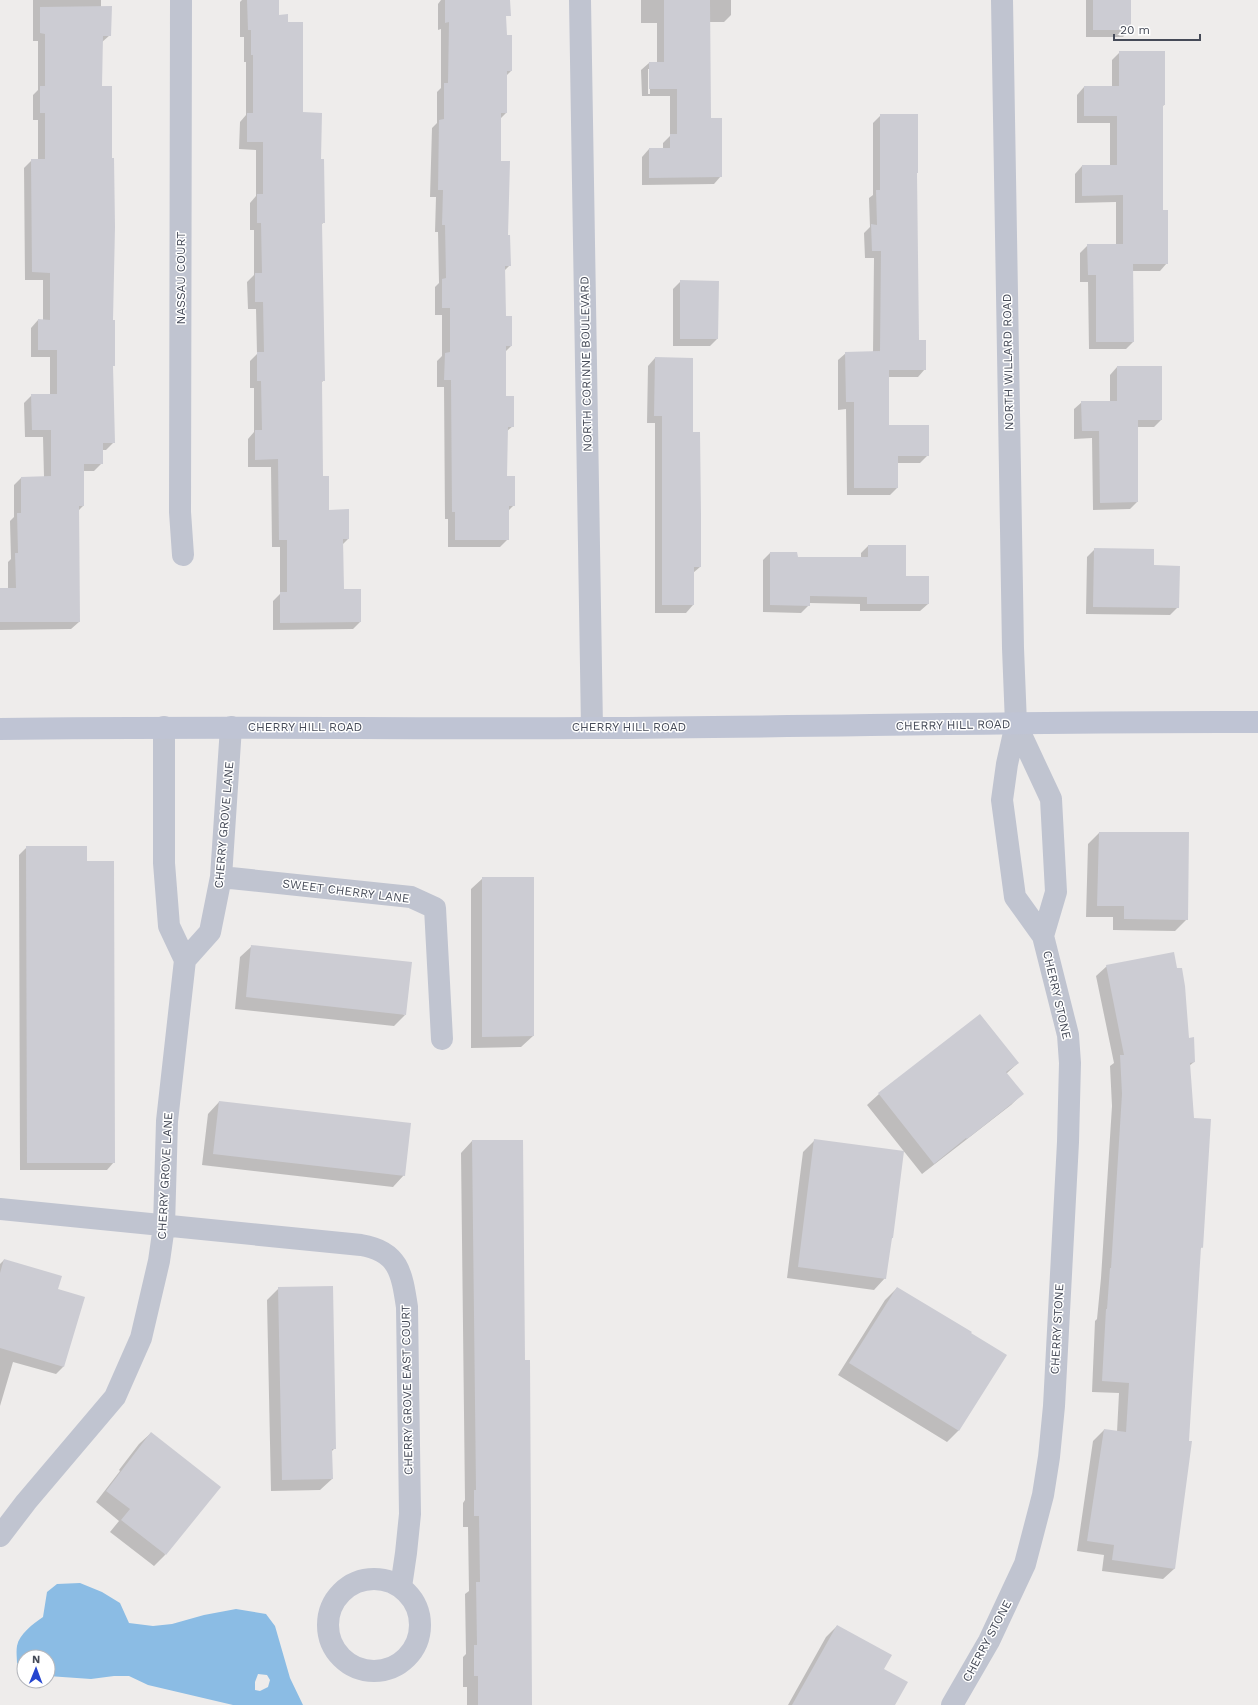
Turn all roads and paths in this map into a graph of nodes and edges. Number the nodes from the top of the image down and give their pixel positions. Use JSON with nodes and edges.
{"nodes":[{"id":1,"x":181,"y":0,"type":"edge"},
{"id":2,"x":580,"y":0,"type":"edge"},
{"id":3,"x":1002,"y":0,"type":"edge"},
{"id":4,"x":183,"y":555,"type":"dead end"},
{"id":5,"x":1258,"y":722,"type":"edge"},
{"id":6,"x":1016,"y":724,"type":"junction"},
{"id":7,"x":164,"y":727,"type":"junction"},
{"id":8,"x":231,"y":727,"type":"junction"},
{"id":9,"x":592,"y":728,"type":"junction"},
{"id":10,"x":0,"y":729,"type":"edge"},
{"id":11,"x":221,"y":878,"type":"junction"},
{"id":12,"x":1043,"y":936,"type":"junction"},
{"id":13,"x":185,"y":960,"type":"junction"},
{"id":14,"x":442,"y":1039,"type":"dead end"},
{"id":15,"x":0,"y":1209,"type":"edge"},
{"id":16,"x":164,"y":1226,"type":"junction"},
{"id":17,"x":0,"y":1536,"type":"edge"},
{"id":18,"x":401,"y":1587,"type":"junction"},
{"id":19,"x":952,"y":1705,"type":"edge"}],
"edges":[{"from":1,"to":4,"type":"street","name":"NASSAU COURT"},
{"from":2,"to":9,"type":"street","name":"NORTH CORINNE BOULEVARD"},
{"from":3,"to":6,"type":"street","name":"NORTH WILLARD ROAD"},
{"from":5,"to":6,"type":"main road","name":"CHERRY HILL ROAD"},
{"from":6,"to":9,"type":"main road","name":"CHERRY HILL ROAD"},
{"from":6,"to":12,"type":"street","name":"CHERRY STONE"},
{"from":6,"to":12,"type":"street","name":"CHERRY STONE"},
{"from":7,"to":8,"type":"main road","name":"CHERRY HILL ROAD"},
{"from":7,"to":10,"type":"main road","name":"CHERRY HILL ROAD"},
{"from":7,"to":13,"type":"street"},
{"from":8,"to":9,"type":"main road","name":"CHERRY HILL ROAD"},
{"from":8,"to":11,"type":"street","name":"CHERRY GROVE LANE"},
{"from":11,"to":13,"type":"street","name":"CHERRY GROVE LANE"},
{"from":11,"to":14,"type":"street","name":"SWEET CHERRY LANE"},
{"from":12,"to":19,"type":"street","name":"CHERRY STONE"},
{"from":13,"to":16,"type":"street","name":"CHERRY GROVE LANE"},
{"from":15,"to":16,"type":"street","name":"CHERRY GROVE EAST COURT"},
{"from":16,"to":17,"type":"street","name":"CHERRY GROVE LANE"},
{"from":16,"to":18,"type":"street","name":"CHERRY GROVE EAST COURT"},
{"from":18,"to":18,"type":"street"}]}
